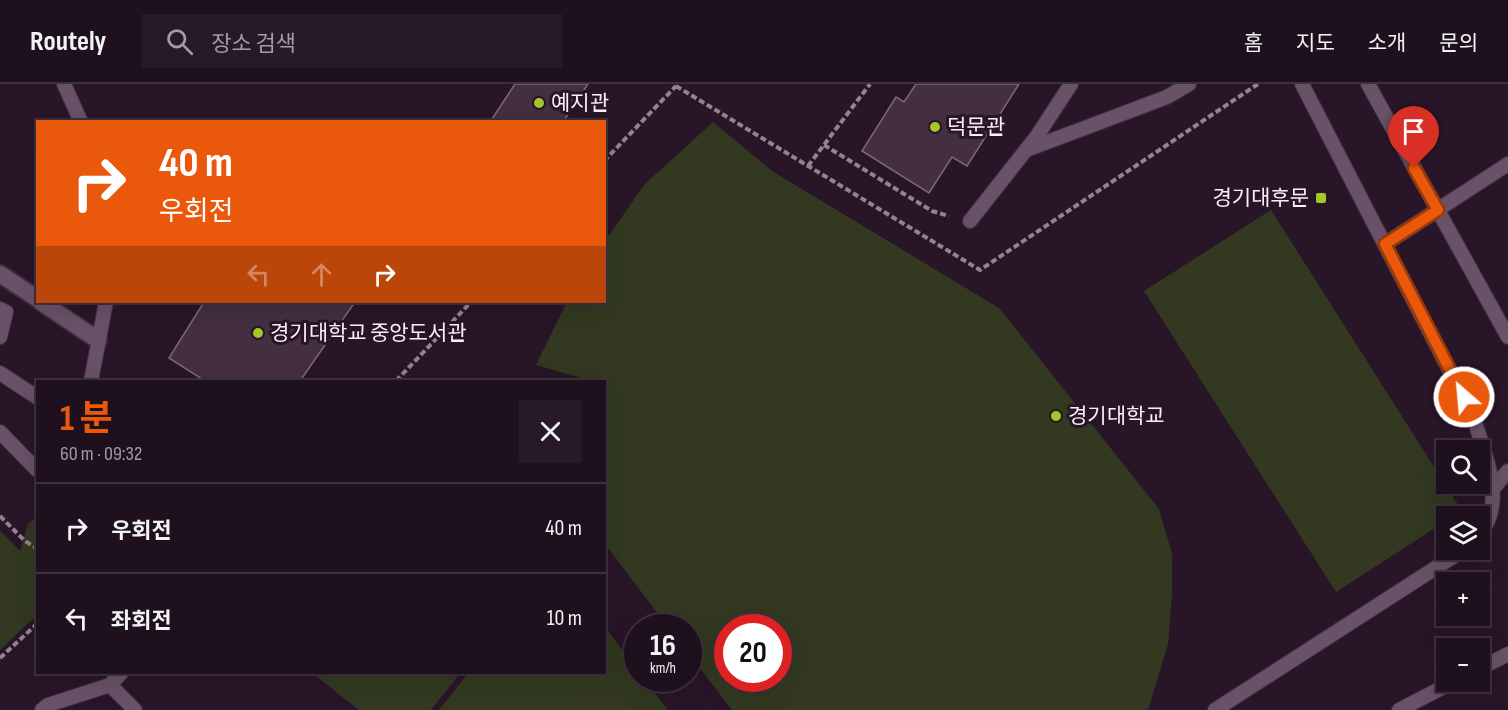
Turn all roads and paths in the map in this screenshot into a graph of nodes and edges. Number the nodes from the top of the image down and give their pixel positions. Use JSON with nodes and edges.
{"nodes":[{"id":1,"x":64,"y":84,"type":"edge"},
{"id":2,"x":870,"y":84,"type":"edge"},
{"id":3,"x":1071,"y":84,"type":"edge"},
{"id":4,"x":1188,"y":84,"type":"edge"},
{"id":5,"x":1258,"y":84,"type":"edge"},
{"id":6,"x":1368,"y":84,"type":"edge"},
{"id":7,"x":677,"y":85,"type":"edge"},
{"id":8,"x":1308,"y":87,"type":"edge"},
{"id":9,"x":80,"y":120,"type":"edge"},
{"id":10,"x":824,"y":145,"type":"junction"},
{"id":11,"x":1026,"y":150,"type":"junction"},
{"id":12,"x":606,"y":159,"type":"edge"},
{"id":13,"x":1508,"y":164,"type":"edge"},
{"id":14,"x":808,"y":166,"type":"junction"},
{"id":15,"x":1438,"y":210,"type":"junction"},
{"id":16,"x":932,"y":211,"type":"dead end"},
{"id":17,"x":970,"y":221,"type":"dead end"},
{"id":18,"x":1385,"y":244,"type":"junction"},
{"id":19,"x":0,"y":274,"type":"edge"},
{"id":20,"x":36,"y":298,"type":"edge"},
{"id":21,"x":43,"y":303,"type":"edge"},
{"id":22,"x":106,"y":303,"type":"edge"},
{"id":23,"x":470,"y":303,"type":"edge"},
{"id":24,"x":0,"y":309,"type":"edge"},
{"id":25,"x":0,"y":337,"type":"edge"},
{"id":26,"x":1508,"y":337,"type":"edge"},
{"id":27,"x":98,"y":340,"type":"junction"},
{"id":28,"x":0,"y":373,"type":"edge"},
{"id":29,"x":92,"y":380,"type":"edge"},
{"id":30,"x":397,"y":380,"type":"edge"},
{"id":31,"x":36,"y":397,"type":"edge"},
{"id":32,"x":0,"y":432,"type":"edge"},
{"id":33,"x":36,"y":469,"type":"edge"},
{"id":34,"x":1508,"y":471,"type":"edge"},
{"id":35,"x":1492,"y":490,"type":"junction"},
{"id":36,"x":0,"y":516,"type":"edge"},
{"id":37,"x":1490,"y":517,"type":"edge"},
{"id":38,"x":36,"y":548,"type":"edge"},
{"id":39,"x":1448,"y":560,"type":"edge"},
{"id":40,"x":36,"y":625,"type":"edge"},
{"id":41,"x":1508,"y":654,"type":"edge"},
{"id":42,"x":0,"y":658,"type":"edge"},
{"id":43,"x":1490,"y":663,"type":"edge"},
{"id":44,"x":120,"y":674,"type":"edge"},
{"id":45,"x":110,"y":685,"type":"junction"},
{"id":46,"x":1436,"y":691,"type":"edge"},
{"id":47,"x":42,"y":710,"type":"edge"},
{"id":48,"x":135,"y":710,"type":"edge"},
{"id":49,"x":1215,"y":710,"type":"edge"},
{"id":50,"x":1399,"y":710,"type":"edge"}],
"edges":[{"from":1,"to":9,"type":"lane"},
{"from":2,"to":10,"type":"path"},
{"from":3,"to":11,"type":"lane"},
{"from":4,"to":11,"type":"lane"},
{"from":5,"to":14,"type":"path"},
{"from":6,"to":15,"type":"lane"},
{"from":7,"to":12,"type":"path"},
{"from":7,"to":14,"type":"path"},
{"from":8,"to":18,"type":"lane"},
{"from":10,"to":14,"type":"path"},
{"from":10,"to":16,"type":"path"},
{"from":11,"to":17,"type":"lane"},
{"from":13,"to":15,"type":"lane"},
{"from":15,"to":18,"type":"lane"},
{"from":15,"to":26,"type":"lane"},
{"from":18,"to":35,"type":"lane"},
{"from":19,"to":20,"type":"street"},
{"from":21,"to":27,"type":"street"},
{"from":22,"to":27,"type":"lane"},
{"from":23,"to":30,"type":"path"},
{"from":24,"to":25,"type":"lane"},
{"from":27,"to":29,"type":"lane"},
{"from":28,"to":31,"type":"lane"},
{"from":32,"to":33,"type":"lane"},
{"from":34,"to":35,"type":"lane"},
{"from":35,"to":37,"type":"lane"},
{"from":36,"to":38,"type":"path"},
{"from":39,"to":49,"type":"lane"},
{"from":40,"to":42,"type":"path"},
{"from":41,"to":43,"type":"lane"},
{"from":44,"to":45,"type":"lane"},
{"from":45,"to":47,"type":"lane"},
{"from":45,"to":48,"type":"lane"},
{"from":46,"to":50,"type":"lane"}]}
